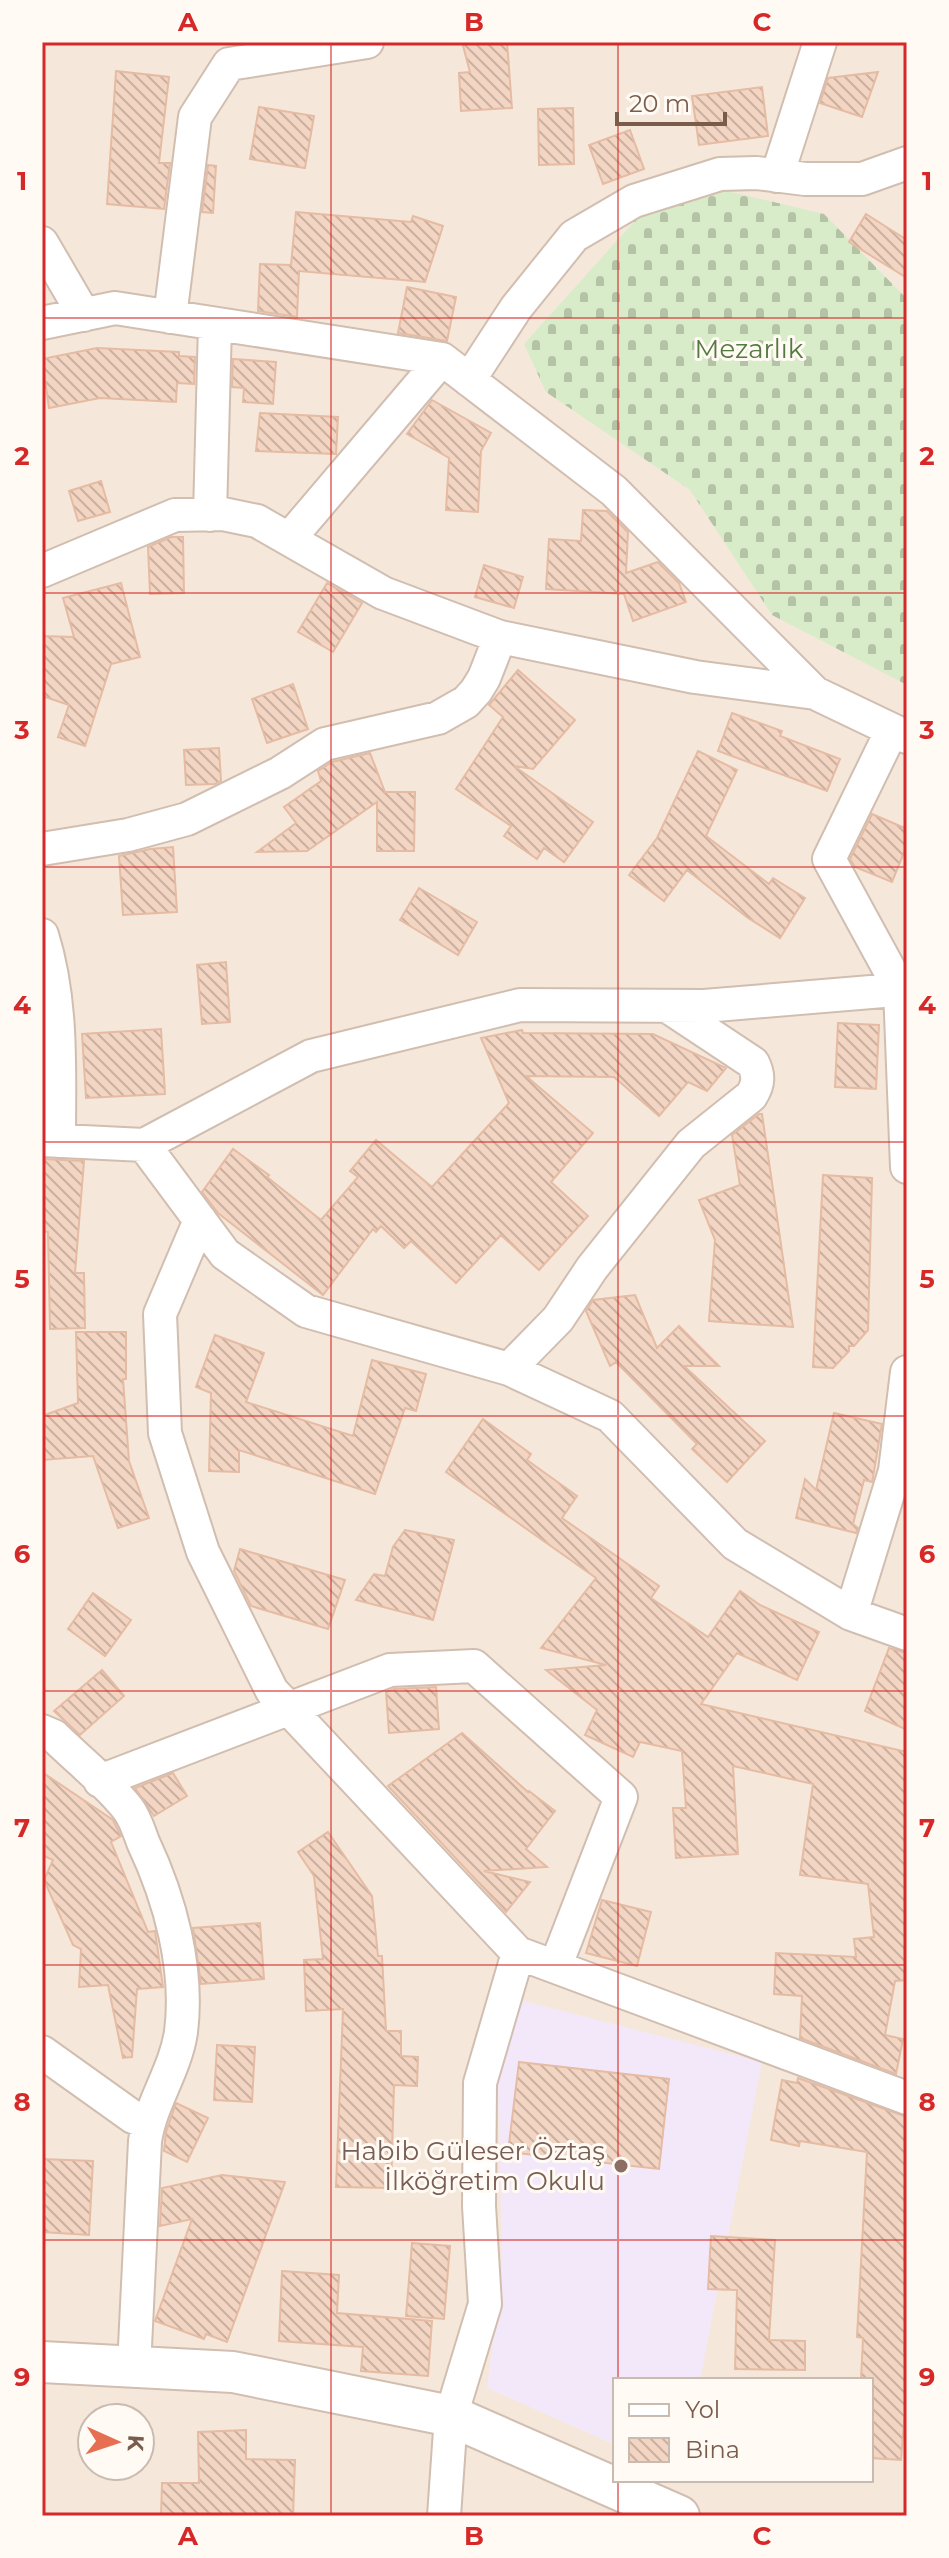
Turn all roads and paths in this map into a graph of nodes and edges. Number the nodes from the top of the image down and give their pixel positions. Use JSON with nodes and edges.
{"nodes":[{"id":1,"x":367,"y":42,"type":"edge"},
{"id":2,"x":820,"y":42,"type":"edge"},
{"id":3,"x":907,"y":163,"type":"edge"},
{"id":4,"x":777,"y":176,"type":"junction"},
{"id":5,"x":42,"y":243,"type":"edge"},
{"id":6,"x":84,"y":315,"type":"junction"},
{"id":7,"x":170,"y":317,"type":"junction"},
{"id":8,"x":42,"y":323,"type":"edge"},
{"id":9,"x":215,"y":324,"type":"junction"},
{"id":10,"x":442,"y":359,"type":"junction"},
{"id":11,"x":469,"y":380,"type":"junction"},
{"id":12,"x":210,"y":515,"type":"junction"},
{"id":13,"x":289,"y":539,"type":"junction"},
{"id":14,"x":42,"y":571,"type":"edge"},
{"id":15,"x":500,"y":637,"type":"junction"},
{"id":16,"x":815,"y":693,"type":"junction"},
{"id":17,"x":899,"y":734,"type":"edge"},
{"id":18,"x":42,"y":849,"type":"edge"},
{"id":19,"x":42,"y":935,"type":"edge"},
{"id":20,"x":904,"y":989,"type":"edge"},
{"id":21,"x":667,"y":1006,"type":"junction"},
{"id":22,"x":51,"y":1141,"type":"edge"},
{"id":23,"x":144,"y":1145,"type":"junction"},
{"id":24,"x":907,"y":1167,"type":"edge"},
{"id":25,"x":200,"y":1220,"type":"junction"},
{"id":26,"x":509,"y":1369,"type":"junction"},
{"id":27,"x":907,"y":1372,"type":"edge"},
{"id":28,"x":851,"y":1614,"type":"junction"},
{"id":29,"x":907,"y":1634,"type":"edge"},
{"id":30,"x":288,"y":1709,"type":"junction"},
{"id":31,"x":42,"y":1731,"type":"edge"},
{"id":32,"x":100,"y":1781,"type":"junction"},
{"id":33,"x":518,"y":1953,"type":"junction"},
{"id":34,"x":556,"y":1965,"type":"junction"},
{"id":35,"x":42,"y":2052,"type":"edge"},
{"id":36,"x":907,"y":2098,"type":"edge"},
{"id":37,"x":148,"y":2123,"type":"junction"},
{"id":38,"x":42,"y":2362,"type":"edge"},
{"id":39,"x":134,"y":2367,"type":"junction"},
{"id":40,"x":451,"y":2416,"type":"junction"},
{"id":41,"x":444,"y":2516,"type":"edge"},
{"id":42,"x":679,"y":2516,"type":"edge"}],
"edges":[{"from":1,"to":7,"type":"street"},
{"from":2,"to":4,"type":"street"},
{"from":3,"to":4,"type":"street"},
{"from":4,"to":11,"type":"street"},
{"from":5,"to":6,"type":"street"},
{"from":6,"to":7,"type":"street"},
{"from":6,"to":8,"type":"street"},
{"from":7,"to":9,"type":"street"},
{"from":9,"to":10,"type":"street"},
{"from":9,"to":12,"type":"street"},
{"from":10,"to":11,"type":"street"},
{"from":10,"to":13,"type":"street"},
{"from":11,"to":16,"type":"street"},
{"from":12,"to":13,"type":"street"},
{"from":12,"to":14,"type":"street"},
{"from":13,"to":15,"type":"street"},
{"from":15,"to":16,"type":"street"},
{"from":15,"to":18,"type":"street"},
{"from":16,"to":17,"type":"street"},
{"from":17,"to":20,"type":"street"},
{"from":19,"to":22,"type":"street"},
{"from":20,"to":21,"type":"street"},
{"from":20,"to":24,"type":"street"},
{"from":21,"to":23,"type":"street"},
{"from":21,"to":26,"type":"street"},
{"from":22,"to":23,"type":"street"},
{"from":23,"to":25,"type":"street"},
{"from":25,"to":26,"type":"street"},
{"from":25,"to":30,"type":"street"},
{"from":26,"to":28,"type":"street"},
{"from":27,"to":28,"type":"street"},
{"from":28,"to":29,"type":"street"},
{"from":30,"to":32,"type":"street"},
{"from":30,"to":33,"type":"street"},
{"from":30,"to":34,"type":"street"},
{"from":31,"to":32,"type":"street"},
{"from":32,"to":37,"type":"street"},
{"from":33,"to":34,"type":"street"},
{"from":33,"to":40,"type":"street"},
{"from":34,"to":36,"type":"street"},
{"from":35,"to":37,"type":"street"},
{"from":37,"to":39,"type":"street"},
{"from":38,"to":39,"type":"street"},
{"from":39,"to":40,"type":"street"},
{"from":40,"to":41,"type":"street"},
{"from":40,"to":42,"type":"street"}]}
